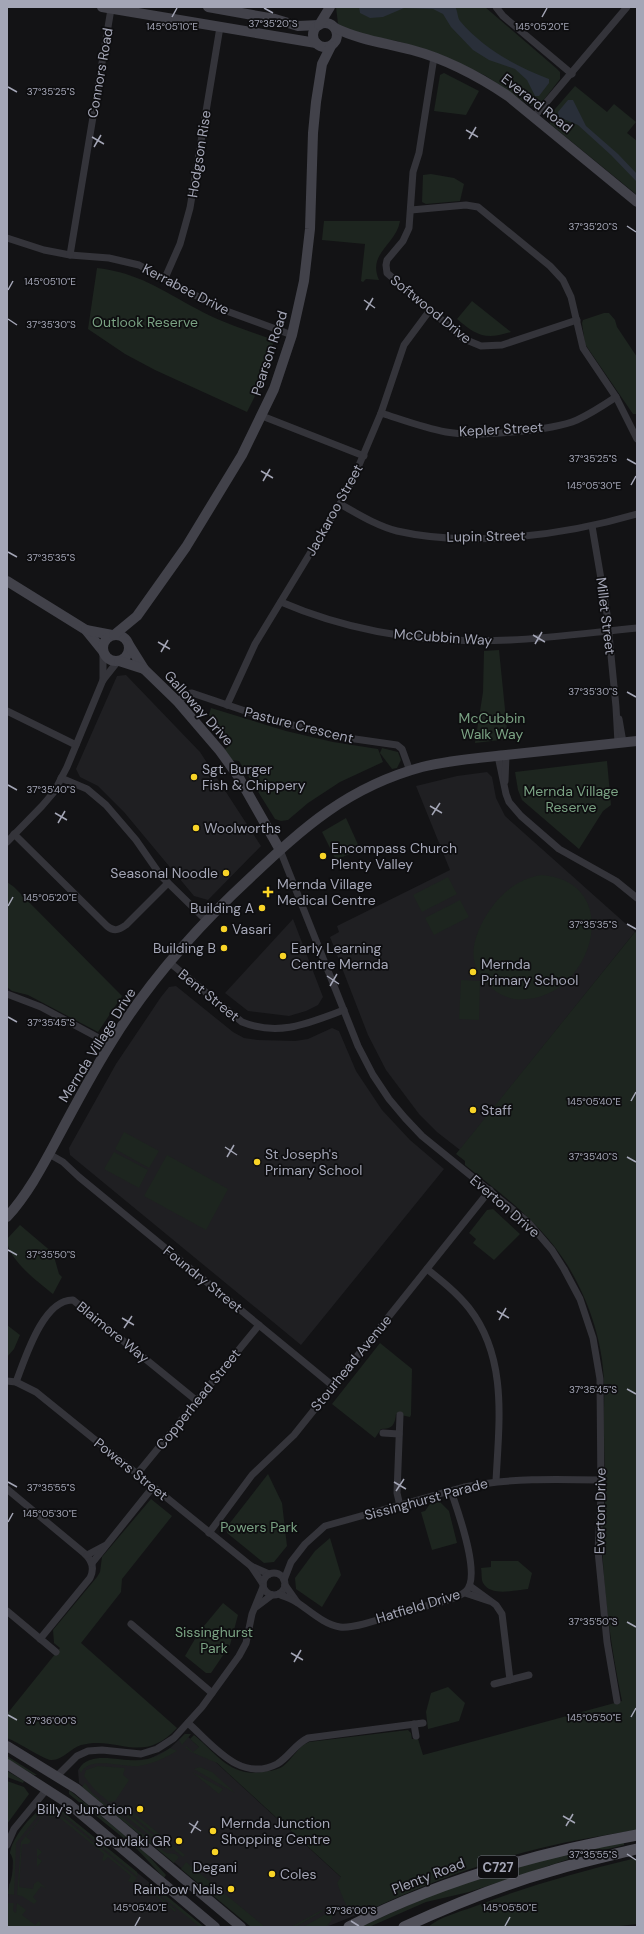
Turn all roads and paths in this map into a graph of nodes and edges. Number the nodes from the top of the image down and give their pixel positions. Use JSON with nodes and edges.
{"nodes":[{"id":1,"x":213,"y":7,"type":"edge"},
{"id":2,"x":331,"y":7,"type":"edge"},
{"id":3,"x":496,"y":7,"type":"edge"},
{"id":4,"x":627,"y":7,"type":"edge"},
{"id":5,"x":106,"y":8,"type":"edge"},
{"id":6,"x":319,"y":25,"type":"junction"},
{"id":7,"x":220,"y":27,"type":"junction"},
{"id":8,"x":335,"y":28,"type":"junction"},
{"id":9,"x":359,"y":38,"type":"junction"},
{"id":10,"x":316,"y":43,"type":"junction"},
{"id":11,"x":331,"y":46,"type":"junction"},
{"id":12,"x":434,"y":57,"type":"junction"},
{"id":13,"x":322,"y":64,"type":"junction"},
{"id":14,"x":572,"y":74,"type":"junction"},
{"id":15,"x":536,"y":118,"type":"junction"},
{"id":16,"x":637,"y":202,"type":"edge"},
{"id":17,"x":411,"y":210,"type":"junction"},
{"id":18,"x":7,"y":238,"type":"edge"},
{"id":19,"x":70,"y":255,"type":"junction"},
{"id":20,"x":165,"y":278,"type":"junction"},
{"id":21,"x":430,"y":310,"type":"junction"},
{"id":22,"x":577,"y":320,"type":"junction"},
{"id":23,"x":292,"y":336,"type":"junction"},
{"id":24,"x":616,"y":397,"type":"junction"},
{"id":25,"x":381,"y":413,"type":"junction"},
{"id":26,"x":262,"y":416,"type":"junction"},
{"id":27,"x":634,"y":422,"type":"edge"},
{"id":28,"x":637,"y":439,"type":"edge"},
{"id":29,"x":364,"y":456,"type":"junction"},
{"id":30,"x":340,"y":504,"type":"junction"},
{"id":31,"x":637,"y":514,"type":"edge"},
{"id":32,"x":592,"y":526,"type":"junction"},
{"id":33,"x":7,"y":581,"type":"edge"},
{"id":34,"x":281,"y":602,"type":"junction"},
{"id":35,"x":137,"y":616,"type":"junction"},
{"id":36,"x":637,"y":628,"type":"edge"},
{"id":37,"x":86,"y":630,"type":"junction"},
{"id":38,"x":609,"y":631,"type":"junction"},
{"id":39,"x":113,"y":635,"type":"junction"},
{"id":40,"x":129,"y":644,"type":"junction"},
{"id":41,"x":103,"y":652,"type":"junction"},
{"id":42,"x":119,"y":661,"type":"junction"},
{"id":43,"x":144,"y":669,"type":"junction"},
{"id":44,"x":103,"y":680,"type":"junction"},
{"id":45,"x":178,"y":702,"type":"junction"},
{"id":46,"x":226,"y":705,"type":"junction"},
{"id":47,"x":7,"y":711,"type":"edge"},
{"id":48,"x":637,"y":741,"type":"edge"},
{"id":49,"x":620,"y":743,"type":"junction"},
{"id":50,"x":76,"y":745,"type":"junction"},
{"id":51,"x":502,"y":756,"type":"junction"},
{"id":52,"x":410,"y":771,"type":"junction"},
{"id":53,"x":61,"y":778,"type":"junction"},
{"id":54,"x":14,"y":834,"type":"junction"},
{"id":55,"x":7,"y":842,"type":"edge"},
{"id":56,"x":280,"y":850,"type":"junction"},
{"id":57,"x":168,"y":883,"type":"junction"},
{"id":58,"x":637,"y":898,"type":"edge"},
{"id":59,"x":206,"y":920,"type":"junction"},
{"id":60,"x":169,"y":962,"type":"junction"},
{"id":61,"x":8,"y":996,"type":"edge"},
{"id":62,"x":344,"y":1010,"type":"junction"},
{"id":63,"x":110,"y":1044,"type":"junction"},
{"id":64,"x":48,"y":1156,"type":"junction"},
{"id":65,"x":490,"y":1190,"type":"junction"},
{"id":66,"x":7,"y":1217,"type":"edge"},
{"id":67,"x":427,"y":1269,"type":"junction"},
{"id":68,"x":259,"y":1325,"type":"junction"},
{"id":69,"x":7,"y":1381,"type":"edge"},
{"id":70,"x":16,"y":1382,"type":"junction"},
{"id":71,"x":333,"y":1386,"type":"junction"},
{"id":72,"x":197,"y":1401,"type":"junction"},
{"id":73,"x":400,"y":1415,"type":"dead end"},
{"id":74,"x":383,"y":1433,"type":"dead end"},
{"id":75,"x":399,"y":1434,"type":"junction"},
{"id":76,"x":137,"y":1474,"type":"junction"},
{"id":77,"x":601,"y":1480,"type":"junction"},
{"id":78,"x":496,"y":1481,"type":"junction"},
{"id":79,"x":153,"y":1487,"type":"junction"},
{"id":80,"x":7,"y":1489,"type":"edge"},
{"id":81,"x":451,"y":1491,"type":"junction"},
{"id":82,"x":400,"y":1506,"type":"junction"},
{"id":83,"x":209,"y":1533,"type":"junction"},
{"id":84,"x":106,"y":1544,"type":"junction"},
{"id":85,"x":87,"y":1555,"type":"junction"},
{"id":86,"x":291,"y":1562,"type":"junction"},
{"id":87,"x":92,"y":1563,"type":"junction"},
{"id":88,"x":251,"y":1566,"type":"junction"},
{"id":89,"x":273,"y":1574,"type":"junction"},
{"id":90,"x":284,"y":1583,"type":"junction"},
{"id":91,"x":263,"y":1585,"type":"junction"},
{"id":92,"x":470,"y":1586,"type":"junction"},
{"id":93,"x":465,"y":1593,"type":"junction"},
{"id":94,"x":275,"y":1594,"type":"junction"},
{"id":95,"x":297,"y":1602,"type":"junction"},
{"id":96,"x":492,"y":1602,"type":"junction"},
{"id":97,"x":255,"y":1608,"type":"junction"},
{"id":98,"x":7,"y":1611,"type":"edge"},
{"id":99,"x":131,"y":1624,"type":"dead end"},
{"id":100,"x":40,"y":1639,"type":"junction"},
{"id":101,"x":56,"y":1652,"type":"dead end"},
{"id":102,"x":529,"y":1675,"type":"dead end"},
{"id":103,"x":510,"y":1680,"type":"junction"},
{"id":104,"x":494,"y":1684,"type":"dead end"},
{"id":105,"x":212,"y":1693,"type":"junction"},
{"id":106,"x":617,"y":1701,"type":"dead end"},
{"id":107,"x":188,"y":1722,"type":"junction"},
{"id":108,"x":423,"y":1723,"type":"dead end"},
{"id":109,"x":414,"y":1724,"type":"junction"},
{"id":110,"x":416,"y":1736,"type":"dead end"},
{"id":111,"x":7,"y":1746,"type":"edge"},
{"id":112,"x":7,"y":1764,"type":"edge"},
{"id":113,"x":57,"y":1776,"type":"junction"},
{"id":114,"x":47,"y":1789,"type":"junction"},
{"id":115,"x":637,"y":1835,"type":"edge"},
{"id":116,"x":7,"y":1845,"type":"edge"},
{"id":117,"x":637,"y":1849,"type":"edge"},
{"id":118,"x":215,"y":1927,"type":"edge"},
{"id":119,"x":241,"y":1927,"type":"edge"},
{"id":120,"x":350,"y":1927,"type":"edge"},
{"id":121,"x":404,"y":1927,"type":"edge"}],
"edges":[{"from":1,"to":6,"type":"street"},
{"from":2,"to":6,"type":"street"},
{"from":2,"to":8,"type":"street"},
{"from":3,"to":14,"type":"street"},
{"from":4,"to":14,"type":"street"},
{"from":5,"to":7,"type":"street"},
{"from":5,"to":19,"type":"street","name":"Connors Road"},
{"from":6,"to":8,"type":"street"},
{"from":6,"to":10,"type":"street"},
{"from":7,"to":10,"type":"street"},
{"from":7,"to":20,"type":"street","name":"Hodgson Rise"},
{"from":8,"to":9,"type":"street","name":"Everard Road"},
{"from":8,"to":11,"type":"street"},
{"from":9,"to":11,"type":"street","name":"Everard Road"},
{"from":9,"to":12,"type":"street","name":"Everard Road"},
{"from":10,"to":11,"type":"street"},
{"from":10,"to":13,"type":"street","name":"Pearson Road"},
{"from":11,"to":13,"type":"street","name":"Pearson Road"},
{"from":12,"to":15,"type":"street","name":"Everard Road"},
{"from":12,"to":17,"type":"street","name":"Softwood Drive"},
{"from":13,"to":23,"type":"street","name":"Pearson Road"},
{"from":14,"to":15,"type":"street"},
{"from":15,"to":16,"type":"street","name":"Everard Road"},
{"from":17,"to":21,"type":"street","name":"Softwood Drive"},
{"from":17,"to":22,"type":"street"},
{"from":18,"to":19,"type":"street","name":"Kerrabee Drive"},
{"from":19,"to":20,"type":"street","name":"Kerrabee Drive"},
{"from":20,"to":23,"type":"street","name":"Kerrabee Drive"},
{"from":21,"to":22,"type":"street","name":"Softwood Drive"},
{"from":21,"to":25,"type":"street","name":"Jackaroo Street"},
{"from":22,"to":24,"type":"street"},
{"from":23,"to":26,"type":"street","name":"Pearson Road"},
{"from":24,"to":25,"type":"street","name":"Kepler Street"},
{"from":24,"to":27,"type":"street"},
{"from":25,"to":29,"type":"street","name":"Jackaroo Street"},
{"from":26,"to":29,"type":"street"},
{"from":26,"to":35,"type":"street","name":"Pearson Road"},
{"from":27,"to":28,"type":"street"},
{"from":29,"to":30,"type":"street","name":"Jackaroo Street"},
{"from":30,"to":32,"type":"street","name":"Lupin Street"},
{"from":30,"to":34,"type":"street","name":"Jackaroo Street"},
{"from":31,"to":32,"type":"street","name":"Lupin Street"},
{"from":32,"to":38,"type":"street","name":"Millet Street"},
{"from":33,"to":37,"type":"street"},
{"from":34,"to":38,"type":"street","name":"McCubbin Way"},
{"from":34,"to":46,"type":"street","name":"Jackaroo Street"},
{"from":35,"to":39,"type":"street","name":"Pearson Road"},
{"from":35,"to":40,"type":"street","name":"Pearson Road"},
{"from":36,"to":38,"type":"street","name":"McCubbin Way"},
{"from":37,"to":39,"type":"street"},
{"from":37,"to":41,"type":"street"},
{"from":38,"to":49,"type":"street","name":"Millet Street"},
{"from":39,"to":40,"type":"street"},
{"from":39,"to":41,"type":"street"},
{"from":40,"to":42,"type":"street"},
{"from":40,"to":43,"type":"street","name":"Galloway Drive"},
{"from":41,"to":42,"type":"street"},
{"from":41,"to":44,"type":"street"},
{"from":42,"to":43,"type":"street","name":"Galloway Drive"},
{"from":42,"to":44,"type":"street"},
{"from":43,"to":45,"type":"street","name":"Galloway Drive"},
{"from":44,"to":50,"type":"street"},
{"from":45,"to":46,"type":"street","name":"Pasture Crescent"},
{"from":45,"to":56,"type":"street","name":"Galloway Drive"},
{"from":46,"to":52,"type":"street","name":"Pasture Crescent"},
{"from":47,"to":50,"type":"street"},
{"from":48,"to":49,"type":"street","name":"Mernda Village Drive"},
{"from":49,"to":51,"type":"street","name":"Mernda Village Drive"},
{"from":50,"to":53,"type":"street"},
{"from":51,"to":52,"type":"street","name":"Mernda Village Drive"},
{"from":51,"to":58,"type":"street"},
{"from":52,"to":56,"type":"street","name":"Mernda Village Drive"},
{"from":53,"to":54,"type":"street"},
{"from":53,"to":57,"type":"street"},
{"from":54,"to":55,"type":"street"},
{"from":54,"to":57,"type":"street"},
{"from":56,"to":59,"type":"street","name":"Mernda Village Drive"},
{"from":56,"to":62,"type":"street","name":"Everton Drive"},
{"from":57,"to":59,"type":"street"},
{"from":59,"to":60,"type":"street","name":"Mernda Village Drive"},
{"from":60,"to":62,"type":"street","name":"Bent Street"},
{"from":60,"to":63,"type":"street","name":"Mernda Village Drive"},
{"from":61,"to":63,"type":"street"},
{"from":62,"to":65,"type":"street","name":"Everton Drive"},
{"from":63,"to":64,"type":"street","name":"Mernda Village Drive"},
{"from":64,"to":66,"type":"street","name":"Mernda Village Drive"},
{"from":64,"to":68,"type":"street","name":"Foundry Street"},
{"from":65,"to":67,"type":"street","name":"Stourhead Avenue"},
{"from":65,"to":77,"type":"street","name":"Everton Drive"},
{"from":67,"to":71,"type":"street","name":"Stourhead Avenue"},
{"from":67,"to":78,"type":"street"},
{"from":68,"to":71,"type":"street","name":"Foundry Street"},
{"from":68,"to":72,"type":"street","name":"Copperhead Street"},
{"from":69,"to":70,"type":"street","name":"Powers Street"},
{"from":70,"to":72,"type":"street","name":"Blaimore Way"},
{"from":70,"to":76,"type":"street","name":"Powers Street"},
{"from":71,"to":83,"type":"street","name":"Stourhead Avenue"},
{"from":72,"to":76,"type":"street","name":"Copperhead Street"},
{"from":73,"to":75,"type":"street"},
{"from":74,"to":75,"type":"street"},
{"from":75,"to":82,"type":"street"},
{"from":76,"to":79,"type":"street","name":"Powers Street"},
{"from":77,"to":78,"type":"street","name":"Sissinghurst Parade"},
{"from":77,"to":106,"type":"street","name":"Everton Drive"},
{"from":78,"to":81,"type":"street","name":"Sissinghurst Parade"},
{"from":79,"to":83,"type":"street","name":"Powers Street"},
{"from":79,"to":84,"type":"street"},
{"from":80,"to":85,"type":"street"},
{"from":81,"to":82,"type":"street","name":"Sissinghurst Parade"},
{"from":81,"to":92,"type":"street","name":"Hatfield Drive"},
{"from":82,"to":86,"type":"street","name":"Sissinghurst Parade"},
{"from":83,"to":88,"type":"street","name":"Powers Street"},
{"from":84,"to":85,"type":"street"},
{"from":84,"to":87,"type":"street"},
{"from":85,"to":87,"type":"street"},
{"from":86,"to":89,"type":"street","name":"Sissinghurst Parade"},
{"from":86,"to":90,"type":"street","name":"Sissinghurst Parade"},
{"from":87,"to":100,"type":"street"},
{"from":88,"to":89,"type":"street","name":"Powers Street"},
{"from":88,"to":91,"type":"street","name":"Powers Street"},
{"from":89,"to":90,"type":"street"},
{"from":89,"to":91,"type":"street"},
{"from":90,"to":94,"type":"street"},
{"from":90,"to":95,"type":"street","name":"Hatfield Drive"},
{"from":91,"to":94,"type":"street"},
{"from":91,"to":97,"type":"street"},
{"from":92,"to":93,"type":"street","name":"Hatfield Drive"},
{"from":92,"to":96,"type":"street"},
{"from":93,"to":95,"type":"street","name":"Hatfield Drive"},
{"from":93,"to":96,"type":"street"},
{"from":94,"to":95,"type":"street","name":"Hatfield Drive"},
{"from":94,"to":97,"type":"street"},
{"from":96,"to":103,"type":"street"},
{"from":97,"to":105,"type":"street"},
{"from":98,"to":100,"type":"street"},
{"from":99,"to":105,"type":"street"},
{"from":100,"to":101,"type":"street"},
{"from":102,"to":103,"type":"street"},
{"from":103,"to":104,"type":"street"},
{"from":105,"to":107,"type":"street"},
{"from":107,"to":109,"type":"street"},
{"from":107,"to":113,"type":"street"},
{"from":108,"to":109,"type":"street"},
{"from":109,"to":110,"type":"street"},
{"from":111,"to":113,"type":"street"},
{"from":112,"to":114,"type":"street"},
{"from":113,"to":114,"type":"street"},
{"from":113,"to":119,"type":"street"},
{"from":114,"to":116,"type":"street"},
{"from":114,"to":118,"type":"street"},
{"from":115,"to":120,"type":"main road","name":"Plenty Road","number":"C727"},
{"from":117,"to":121,"type":"main road","number":"C727"}]}
